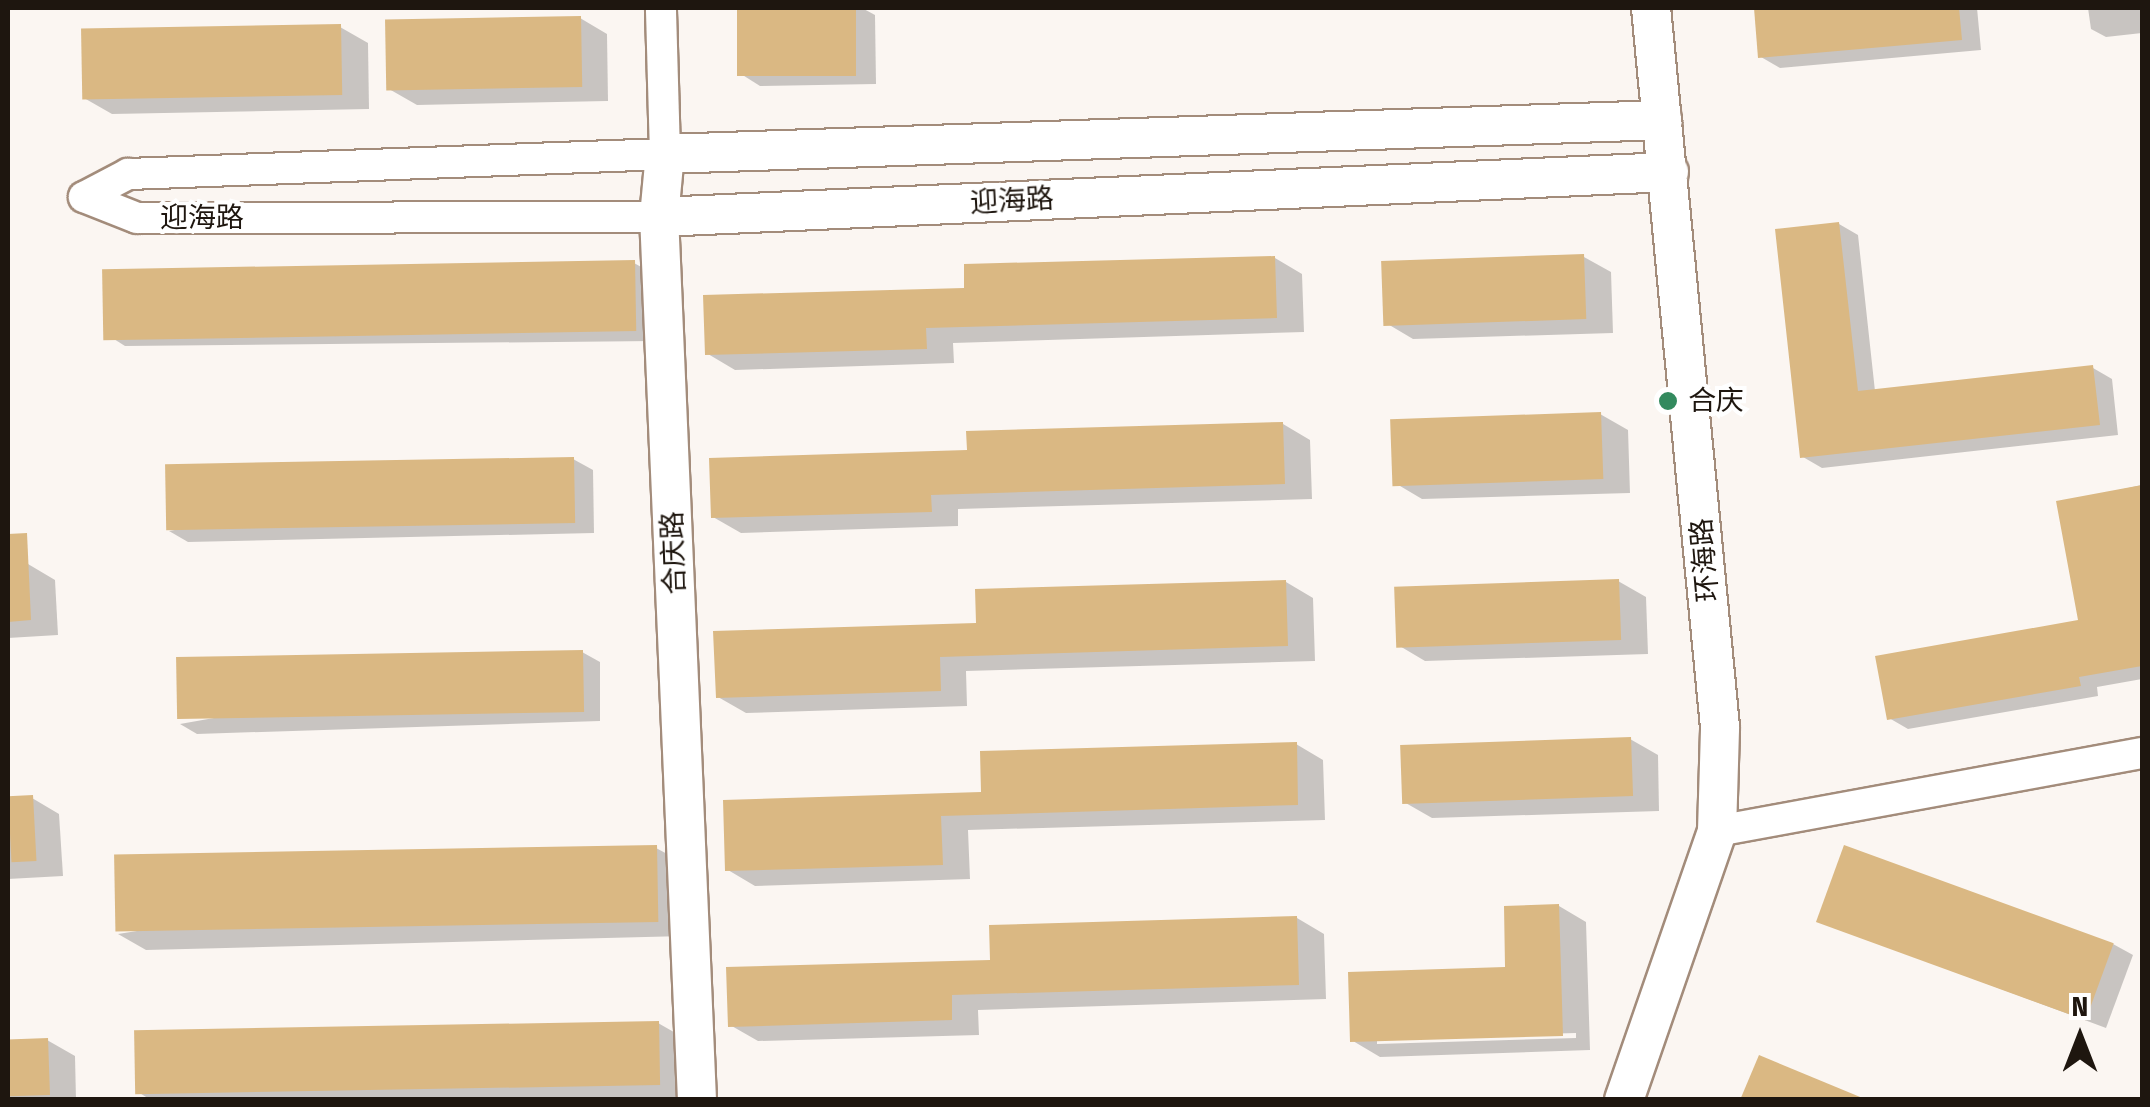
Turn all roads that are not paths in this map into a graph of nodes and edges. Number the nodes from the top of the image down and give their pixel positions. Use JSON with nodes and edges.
{"nodes":[{"id":1,"x":661,"y":8,"type":"edge"},
{"id":2,"x":1651,"y":8,"type":"edge"},
{"id":3,"x":1662,"y":120,"type":"junction"},
{"id":4,"x":665,"y":154,"type":"junction"},
{"id":5,"x":1669,"y":172,"type":"junction"},
{"id":6,"x":659,"y":217,"type":"junction"},
{"id":7,"x":2142,"y":754,"type":"edge"},
{"id":8,"x":1718,"y":831,"type":"junction"},
{"id":9,"x":697,"y":1100,"type":"edge"},
{"id":10,"x":1624,"y":1100,"type":"edge"}],
"edges":[{"from":1,"to":4,"type":"street","name":"合庆路"},
{"from":2,"to":3,"type":"street","name":"环海路"},
{"from":3,"to":4,"type":"street","name":"迎海路"},
{"from":3,"to":5,"type":"street","name":"环海路"},
{"from":4,"to":6,"type":"street","name":"合庆路"},
{"from":4,"to":6,"type":"street","name":"迎海路"},
{"from":5,"to":6,"type":"street","name":"迎海路"},
{"from":5,"to":8,"type":"street","name":"环海路"},
{"from":6,"to":9,"type":"street","name":"合庆路"},
{"from":7,"to":8,"type":"street"},
{"from":8,"to":10,"type":"street","name":"环海路"}]}
